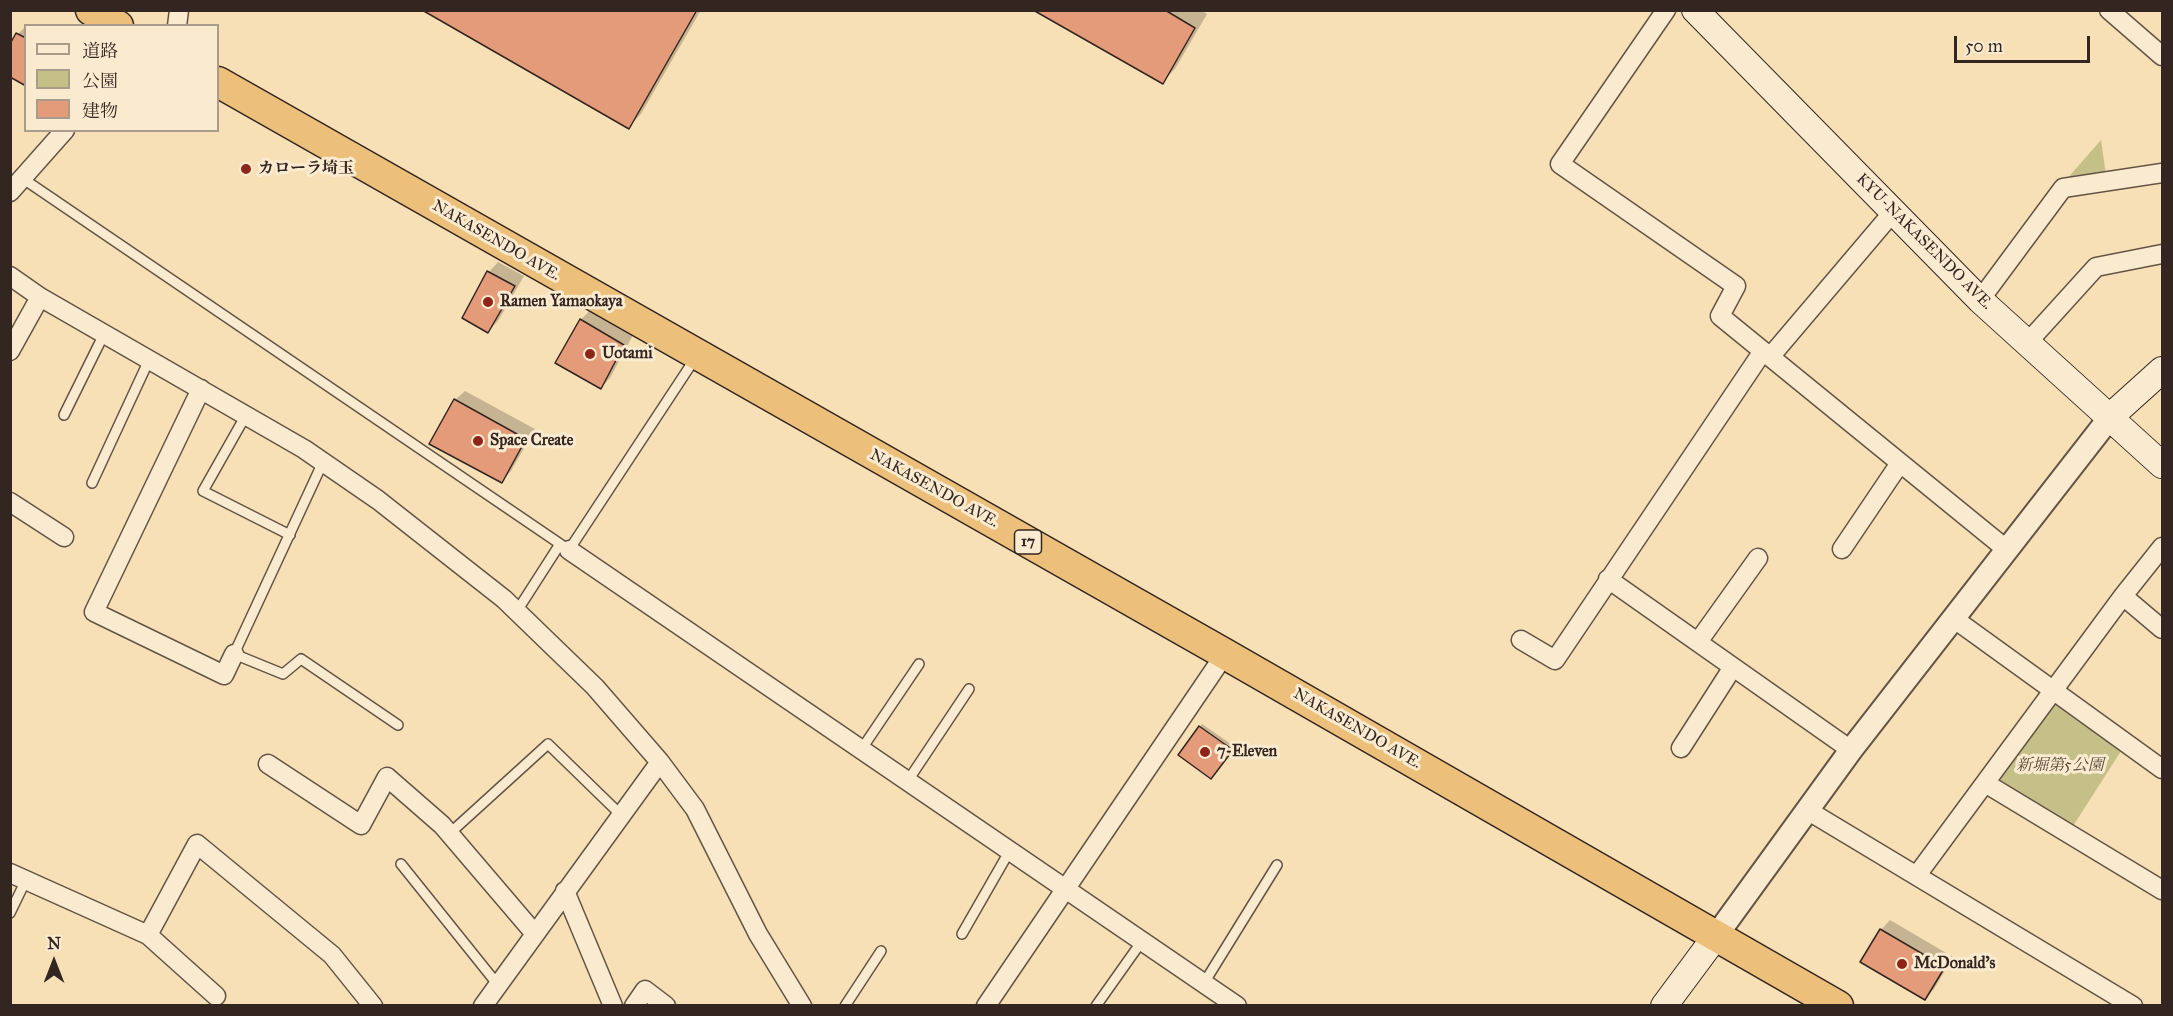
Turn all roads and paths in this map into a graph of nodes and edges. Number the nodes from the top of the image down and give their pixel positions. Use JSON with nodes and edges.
{"nodes":[{"id":1,"x":91,"y":10,"type":"edge"},
{"id":2,"x":1666,"y":10,"type":"edge"},
{"id":3,"x":1695,"y":10,"type":"edge"},
{"id":4,"x":2109,"y":10,"type":"edge"},
{"id":5,"x":115,"y":24,"type":"edge"},
{"id":6,"x":2163,"y":56,"type":"edge"},
{"id":7,"x":219,"y":83,"type":"edge"},
{"id":8,"x":63,"y":132,"type":"edge"},
{"id":9,"x":2163,"y":173,"type":"edge"},
{"id":10,"x":16,"y":185,"type":"edge"},
{"id":11,"x":1893,"y":212,"type":"junction"},
{"id":12,"x":2163,"y":255,"type":"edge"},
{"id":13,"x":10,"y":276,"type":"edge"},
{"id":14,"x":40,"y":297,"type":"junction"},
{"id":15,"x":1980,"y":300,"type":"junction"},
{"id":16,"x":104,"y":334,"type":"junction"},
{"id":17,"x":2028,"y":342,"type":"junction"},
{"id":18,"x":10,"y":351,"type":"edge"},
{"id":19,"x":1767,"y":354,"type":"junction"},
{"id":20,"x":697,"y":355,"type":"junction"},
{"id":21,"x":149,"y":360,"type":"junction"},
{"id":22,"x":2163,"y":370,"type":"edge"},
{"id":23,"x":201,"y":390,"type":"junction"},
{"id":24,"x":64,"y":415,"type":"dead end"},
{"id":25,"x":246,"y":415,"type":"junction"},
{"id":26,"x":2111,"y":416,"type":"junction"},
{"id":27,"x":323,"y":462,"type":"junction"},
{"id":28,"x":1900,"y":463,"type":"junction"},
{"id":29,"x":2163,"y":465,"type":"edge"},
{"id":30,"x":92,"y":483,"type":"dead end"},
{"id":31,"x":10,"y":502,"type":"edge"},
{"id":32,"x":290,"y":535,"type":"junction"},
{"id":33,"x":64,"y":537,"type":"dead end"},
{"id":34,"x":564,"y":547,"type":"junction"},
{"id":35,"x":2163,"y":547,"type":"edge"},
{"id":36,"x":1842,"y":549,"type":"dead end"},
{"id":37,"x":2006,"y":549,"type":"junction"},
{"id":38,"x":1758,"y":558,"type":"dead end"},
{"id":39,"x":1608,"y":579,"type":"junction"},
{"id":40,"x":2123,"y":596,"type":"junction"},
{"id":41,"x":517,"y":611,"type":"junction"},
{"id":42,"x":1953,"y":618,"type":"junction"},
{"id":43,"x":2163,"y":629,"type":"edge"},
{"id":44,"x":1521,"y":640,"type":"dead end"},
{"id":45,"x":1698,"y":642,"type":"junction"},
{"id":46,"x":234,"y":654,"type":"junction"},
{"id":47,"x":1225,"y":654,"type":"junction"},
{"id":48,"x":919,"y":664,"type":"dead end"},
{"id":49,"x":1733,"y":667,"type":"junction"},
{"id":50,"x":969,"y":689,"type":"dead end"},
{"id":51,"x":2054,"y":690,"type":"junction"},
{"id":52,"x":398,"y":724,"type":"dead end"},
{"id":53,"x":1681,"y":748,"type":"dead end"},
{"id":54,"x":861,"y":750,"type":"junction"},
{"id":55,"x":1851,"y":750,"type":"junction"},
{"id":56,"x":660,"y":762,"type":"junction"},
{"id":57,"x":268,"y":764,"type":"dead end"},
{"id":58,"x":2163,"y":769,"type":"edge"},
{"id":59,"x":907,"y":782,"type":"junction"},
{"id":60,"x":1985,"y":783,"type":"junction"},
{"id":61,"x":1808,"y":810,"type":"junction"},
{"id":62,"x":621,"y":815,"type":"junction"},
{"id":63,"x":449,"y":834,"type":"junction"},
{"id":64,"x":1009,"y":852,"type":"junction"},
{"id":65,"x":400,"y":864,"type":"dead end"},
{"id":66,"x":1277,"y":865,"type":"dead end"},
{"id":67,"x":1917,"y":875,"type":"junction"},
{"id":68,"x":18,"y":876,"type":"edge"},
{"id":69,"x":1067,"y":890,"type":"junction"},
{"id":70,"x":2163,"y":890,"type":"edge"},
{"id":71,"x":565,"y":891,"type":"junction"},
{"id":72,"x":10,"y":913,"type":"edge"},
{"id":73,"x":534,"y":934,"type":"junction"},
{"id":74,"x":962,"y":934,"type":"dead end"},
{"id":75,"x":148,"y":935,"type":"junction"},
{"id":76,"x":1716,"y":936,"type":"junction"},
{"id":77,"x":1142,"y":941,"type":"junction"},
{"id":78,"x":881,"y":951,"type":"dead end"},
{"id":79,"x":1204,"y":983,"type":"junction"},
{"id":80,"x":216,"y":996,"type":"dead end"},
{"id":81,"x":491,"y":998,"type":"edge"},
{"id":82,"x":1226,"y":1003,"type":"edge"},
{"id":83,"x":373,"y":1005,"type":"edge"},
{"id":84,"x":613,"y":1005,"type":"edge"},
{"id":85,"x":634,"y":1005,"type":"edge"},
{"id":86,"x":666,"y":1005,"type":"edge"},
{"id":87,"x":802,"y":1005,"type":"edge"},
{"id":88,"x":845,"y":1005,"type":"edge"},
{"id":89,"x":986,"y":1005,"type":"edge"},
{"id":90,"x":1096,"y":1005,"type":"edge"},
{"id":91,"x":1664,"y":1005,"type":"edge"},
{"id":92,"x":1838,"y":1005,"type":"edge"},
{"id":93,"x":2133,"y":1005,"type":"edge"}],
"edges":[{"from":1,"to":5,"type":"highway"},
{"from":2,"to":19,"type":"street"},
{"from":3,"to":11,"type":"main road","name":"KYU-NAKASENDO AVE."},
{"from":4,"to":6,"type":"street"},
{"from":7,"to":20,"type":"highway","name":"NAKASENDO AVE.","number":"17"},
{"from":8,"to":10,"type":"street"},
{"from":9,"to":15,"type":"street"},
{"from":10,"to":34,"type":"lane"},
{"from":11,"to":15,"type":"main road","name":"KYU-NAKASENDO AVE."},
{"from":11,"to":19,"type":"street"},
{"from":12,"to":17,"type":"street"},
{"from":13,"to":14,"type":"street"},
{"from":14,"to":16,"type":"street"},
{"from":14,"to":18,"type":"street"},
{"from":15,"to":17,"type":"main road","name":"KYU-NAKASENDO AVE."},
{"from":16,"to":21,"type":"street"},
{"from":16,"to":24,"type":"lane"},
{"from":17,"to":26,"type":"main road","name":"KYU-NAKASENDO AVE."},
{"from":19,"to":28,"type":"street"},
{"from":19,"to":39,"type":"street"},
{"from":20,"to":34,"type":"lane"},
{"from":20,"to":47,"type":"highway","name":"NAKASENDO AVE.","number":"17"},
{"from":21,"to":23,"type":"street"},
{"from":21,"to":30,"type":"lane"},
{"from":22,"to":26,"type":"main road"},
{"from":23,"to":25,"type":"street"},
{"from":23,"to":46,"type":"street"},
{"from":25,"to":27,"type":"street"},
{"from":25,"to":32,"type":"lane"},
{"from":26,"to":29,"type":"main road","name":"KYU-NAKASENDO AVE."},
{"from":26,"to":37,"type":"street"},
{"from":27,"to":32,"type":"lane"},
{"from":27,"to":41,"type":"street"},
{"from":28,"to":36,"type":"street"},
{"from":28,"to":37,"type":"street"},
{"from":31,"to":33,"type":"street"},
{"from":32,"to":46,"type":"lane"},
{"from":34,"to":41,"type":"lane"},
{"from":34,"to":54,"type":"street"},
{"from":35,"to":40,"type":"street"},
{"from":37,"to":42,"type":"street"},
{"from":38,"to":45,"type":"street"},
{"from":39,"to":44,"type":"street"},
{"from":39,"to":45,"type":"street"},
{"from":40,"to":43,"type":"street"},
{"from":40,"to":51,"type":"street"},
{"from":41,"to":56,"type":"street"},
{"from":42,"to":51,"type":"street"},
{"from":42,"to":55,"type":"street"},
{"from":45,"to":49,"type":"street"},
{"from":46,"to":52,"type":"lane"},
{"from":47,"to":69,"type":"street"},
{"from":47,"to":76,"type":"highway","name":"NAKASENDO AVE.","number":"17"},
{"from":48,"to":54,"type":"lane"},
{"from":49,"to":53,"type":"street"},
{"from":49,"to":55,"type":"street"},
{"from":50,"to":59,"type":"lane"},
{"from":51,"to":58,"type":"street"},
{"from":51,"to":60,"type":"street"},
{"from":54,"to":59,"type":"street"},
{"from":55,"to":61,"type":"street"},
{"from":56,"to":62,"type":"street"},
{"from":56,"to":87,"type":"street"},
{"from":57,"to":63,"type":"street"},
{"from":59,"to":64,"type":"street"},
{"from":60,"to":67,"type":"street"},
{"from":60,"to":70,"type":"street"},
{"from":61,"to":67,"type":"street"},
{"from":61,"to":76,"type":"street"},
{"from":62,"to":63,"type":"lane"},
{"from":62,"to":71,"type":"street"},
{"from":63,"to":73,"type":"street"},
{"from":64,"to":69,"type":"street"},
{"from":64,"to":74,"type":"lane"},
{"from":65,"to":81,"type":"lane"},
{"from":66,"to":79,"type":"lane"},
{"from":67,"to":93,"type":"street"},
{"from":68,"to":72,"type":"lane"},
{"from":68,"to":75,"type":"street"},
{"from":69,"to":77,"type":"street"},
{"from":69,"to":89,"type":"street"},
{"from":71,"to":73,"type":"street"},
{"from":71,"to":84,"type":"street"},
{"from":73,"to":81,"type":"street"},
{"from":75,"to":80,"type":"street"},
{"from":75,"to":83,"type":"street"},
{"from":76,"to":91,"type":"main road"},
{"from":76,"to":92,"type":"highway","name":"NAKASENDO AVE.","number":"17"},
{"from":77,"to":79,"type":"street"},
{"from":77,"to":90,"type":"lane"},
{"from":78,"to":88,"type":"lane"},
{"from":79,"to":82,"type":"street"},
{"from":85,"to":86,"type":"street"}]}
